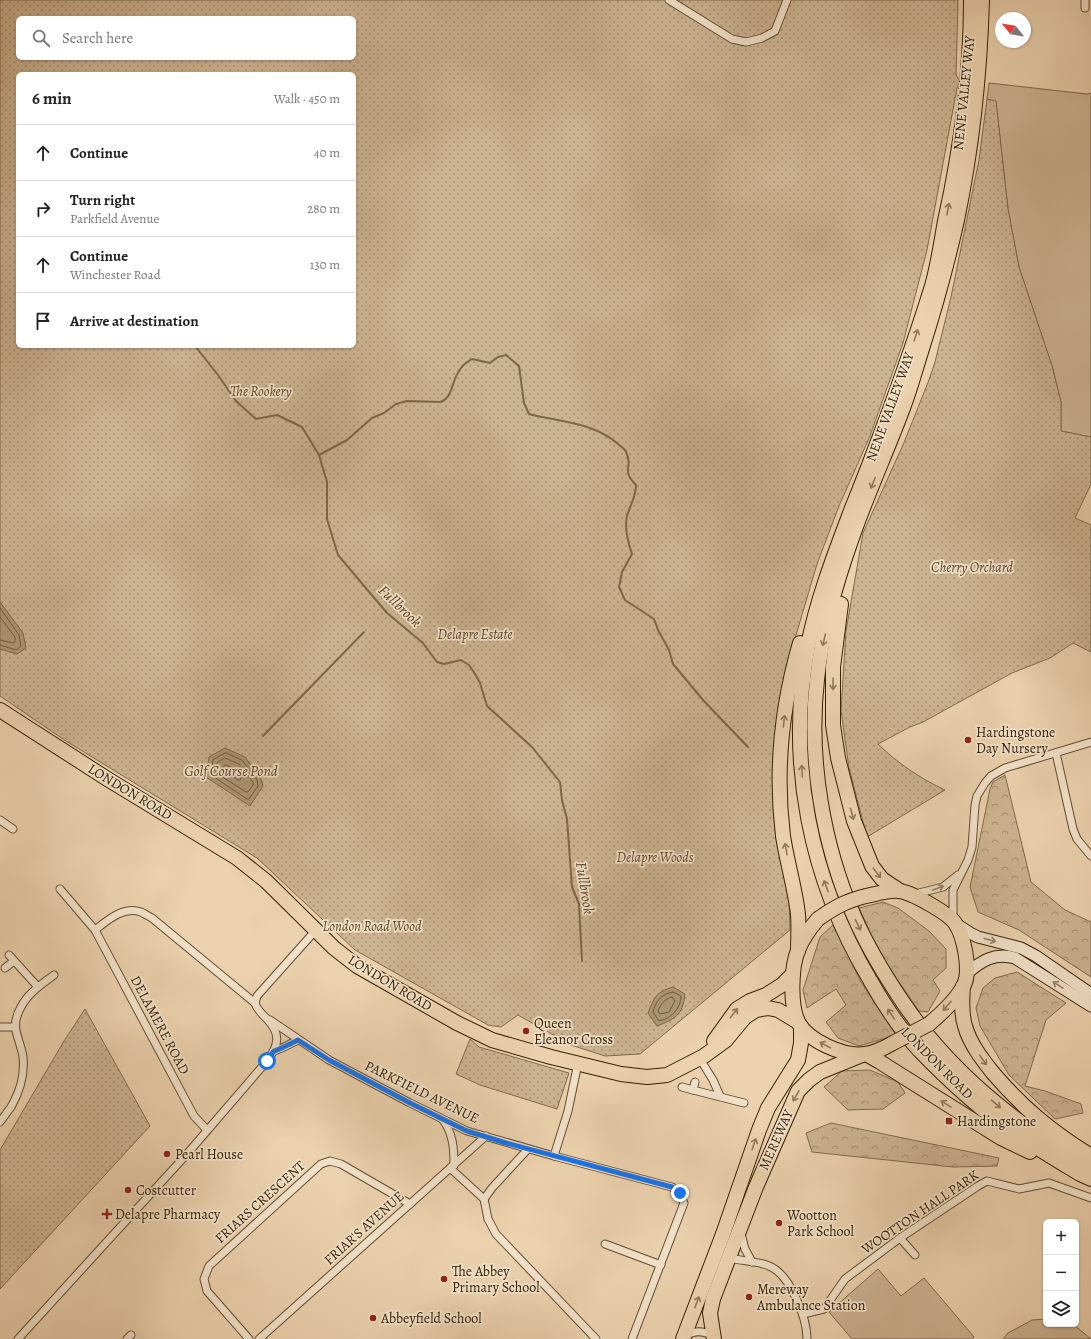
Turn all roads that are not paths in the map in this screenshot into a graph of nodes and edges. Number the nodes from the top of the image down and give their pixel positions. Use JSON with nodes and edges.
{"nodes":[{"id":1,"x":669,"y":0,"type":"edge"},
{"id":2,"x":787,"y":0,"type":"edge"},
{"id":3,"x":971,"y":0,"type":"edge"},
{"id":4,"x":982,"y":0,"type":"edge"},
{"id":5,"x":1085,"y":0,"type":"edge"},
{"id":6,"x":1085,"y":8,"type":"dead end"},
{"id":7,"x":864,"y":477,"type":"junction"},
{"id":8,"x":853,"y":535,"type":"junction"},
{"id":9,"x":0,"y":710,"type":"edge"},
{"id":10,"x":1091,"y":742,"type":"edge"},
{"id":11,"x":1056,"y":753,"type":"junction"},
{"id":12,"x":822,"y":808,"type":"joint"},
{"id":13,"x":806,"y":810,"type":"joint"},
{"id":14,"x":0,"y":820,"type":"edge"},
{"id":15,"x":12,"y":828,"type":"dead end"},
{"id":16,"x":1091,"y":856,"type":"edge"},
{"id":17,"x":961,"y":872,"type":"junction"},
{"id":18,"x":60,"y":889,"type":"dead end"},
{"id":19,"x":905,"y":893,"type":"junction"},
{"id":20,"x":954,"y":922,"type":"junction"},
{"id":21,"x":95,"y":930,"type":"junction"},
{"id":22,"x":316,"y":930,"type":"junction"},
{"id":23,"x":798,"y":951,"type":"junction"},
{"id":24,"x":5,"y":968,"type":"dead end"},
{"id":25,"x":794,"y":974,"type":"junction"},
{"id":26,"x":54,"y":975,"type":"dead end"},
{"id":27,"x":965,"y":980,"type":"junction"},
{"id":28,"x":38,"y":987,"type":"junction"},
{"id":29,"x":1091,"y":994,"type":"edge"},
{"id":30,"x":255,"y":1003,"type":"junction"},
{"id":31,"x":1091,"y":1006,"type":"edge"},
{"id":32,"x":268,"y":1020,"type":"junction"},
{"id":33,"x":800,"y":1024,"type":"junction"},
{"id":34,"x":0,"y":1027,"type":"edge"},
{"id":35,"x":15,"y":1027,"type":"junction"},
{"id":36,"x":298,"y":1040,"type":"junction"},
{"id":37,"x":274,"y":1051,"type":"junction"},
{"id":38,"x":864,"y":1054,"type":"junction"},
{"id":39,"x":702,"y":1058,"type":"junction"},
{"id":40,"x":578,"y":1063,"type":"junction"},
{"id":41,"x":682,"y":1087,"type":"dead end"},
{"id":42,"x":720,"y":1096,"type":"junction"},
{"id":43,"x":744,"y":1103,"type":"dead end"},
{"id":44,"x":442,"y":1118,"type":"junction"},
{"id":45,"x":0,"y":1122,"type":"edge"},
{"id":46,"x":207,"y":1130,"type":"junction"},
{"id":47,"x":486,"y":1136,"type":"junction"},
{"id":48,"x":528,"y":1149,"type":"junction"},
{"id":49,"x":554,"y":1156,"type":"junction"},
{"id":50,"x":1091,"y":1156,"type":"edge"},
{"id":51,"x":452,"y":1167,"type":"junction"},
{"id":52,"x":1087,"y":1173,"type":"edge"},
{"id":53,"x":1091,"y":1198,"type":"edge"},
{"id":54,"x":484,"y":1199,"type":"junction"},
{"id":55,"x":410,"y":1204,"type":"junction"},
{"id":56,"x":745,"y":1216,"type":"junction"},
{"id":57,"x":723,"y":1234,"type":"junction"},
{"id":58,"x":900,"y":1238,"type":"junction"},
{"id":59,"x":605,"y":1244,"type":"dead end"},
{"id":60,"x":915,"y":1255,"type":"dead end"},
{"id":61,"x":729,"y":1258,"type":"junction"},
{"id":62,"x":752,"y":1262,"type":"junction"},
{"id":63,"x":661,"y":1265,"type":"junction"},
{"id":64,"x":803,"y":1314,"type":"junction"},
{"id":65,"x":715,"y":1338,"type":"edge"},
{"id":66,"x":18,"y":1339,"type":"edge"},
{"id":67,"x":249,"y":1339,"type":"edge"},
{"id":68,"x":259,"y":1339,"type":"edge"},
{"id":69,"x":596,"y":1339,"type":"edge"},
{"id":70,"x":632,"y":1339,"type":"edge"},
{"id":71,"x":683,"y":1339,"type":"edge"},
{"id":72,"x":807,"y":1339,"type":"edge"}],
"edges":[{"from":1,"to":2,"type":"street"},
{"from":7,"to":3,"type":"highway","name":"NENE VALLEY WAY","one_way":true},
{"from":4,"to":8,"type":"highway","name":"NENE VALLEY WAY","one_way":true},
{"from":5,"to":6,"type":"street"},
{"from":13,"to":7,"type":"highway","name":"NENE VALLEY WAY","one_way":true},
{"from":23,"to":7,"type":"highway","one_way":true},
{"from":8,"to":12,"type":"highway","name":"NENE VALLEY WAY","one_way":true},
{"from":8,"to":19,"type":"highway","one_way":true},
{"from":9,"to":22,"type":"highway","name":"LONDON ROAD"},
{"from":10,"to":11,"type":"street"},
{"from":11,"to":16,"type":"street"},
{"from":11,"to":17,"type":"street"},
{"from":12,"to":52,"type":"highway","name":"LONDON ROAD","one_way":true},
{"from":52,"to":13,"type":"highway","name":"LONDON ROAD","one_way":true},
{"from":14,"to":15,"type":"street"},
{"from":19,"to":17,"type":"street","one_way":true},
{"from":17,"to":20,"type":"street"},
{"from":18,"to":21,"type":"street","name":"DELAMERE ROAD"},
{"from":19,"to":20,"type":"highway"},
{"from":19,"to":23,"type":"highway","bridge":true},
{"from":20,"to":27,"type":"highway"},
{"from":20,"to":29,"type":"main road","one_way":true},
{"from":21,"to":30,"type":"street"},
{"from":21,"to":46,"type":"street","name":"DELAMERE ROAD"},
{"from":22,"to":30,"type":"street"},
{"from":22,"to":40,"type":"highway","name":"LONDON ROAD"},
{"from":23,"to":25,"type":"highway","name":"MEREWAY"},
{"from":24,"to":28,"type":"street"},
{"from":25,"to":33,"type":"highway","name":"MEREWAY"},
{"from":39,"to":25,"type":"highway","name":"LONDON ROAD","one_way":true},
{"from":26,"to":28,"type":"street"},
{"from":31,"to":27,"type":"main road","one_way":true},
{"from":27,"to":38,"type":"highway","name":"MEREWAY","one_way":true,"bridge":true},
{"from":27,"to":50,"type":"highway","one_way":true},
{"from":28,"to":35,"type":"street"},
{"from":30,"to":32,"type":"street"},
{"from":32,"to":36,"type":"street","name":"PARKFIELD AVENUE"},
{"from":32,"to":37,"type":"street"},
{"from":38,"to":33,"type":"highway","name":"LONDON ROAD","one_way":true},
{"from":33,"to":39,"type":"highway","name":"LONDON ROAD"},
{"from":57,"to":33,"type":"highway","name":"MEREWAY","one_way":true},
{"from":34,"to":35,"type":"street"},
{"from":35,"to":45,"type":"street"},
{"from":36,"to":37,"type":"street"},
{"from":36,"to":44,"type":"street","name":"PARKFIELD AVENUE"},
{"from":37,"to":46,"type":"street"},
{"from":52,"to":38,"type":"highway","one_way":true},
{"from":38,"to":56,"type":"highway","name":"MEREWAY","one_way":true},
{"from":39,"to":40,"type":"highway","name":"LONDON ROAD"},
{"from":39,"to":42,"type":"street"},
{"from":40,"to":49,"type":"street"},
{"from":41,"to":42,"type":"street"},
{"from":42,"to":43,"type":"street"},
{"from":44,"to":47,"type":"street","name":"PARKFIELD AVENUE"},
{"from":44,"to":51,"type":"street"},
{"from":46,"to":66,"type":"street"},
{"from":47,"to":48,"type":"street","name":"PARKFIELD AVENUE"},
{"from":47,"to":51,"type":"street","name":"FRIAR'S AVENUE"},
{"from":48,"to":49,"type":"street","name":"PARKFIELD AVENUE"},
{"from":48,"to":54,"type":"street"},
{"from":49,"to":63,"type":"street","name":"PARKFIELD AVENUE"},
{"from":51,"to":54,"type":"street"},
{"from":51,"to":55,"type":"street","name":"FRIAR'S AVENUE"},
{"from":53,"to":58,"type":"street","name":"WOOTTON HALL PARK"},
{"from":54,"to":69,"type":"street"},
{"from":55,"to":67,"type":"street","name":"FRIARS CRESCENT"},
{"from":55,"to":68,"type":"street","name":"FRIAR'S AVENUE"},
{"from":56,"to":61,"type":"highway","name":"MEREWAY"},
{"from":56,"to":62,"type":"street"},
{"from":57,"to":61,"type":"street"},
{"from":71,"to":57,"type":"highway","name":"MEREWAY","one_way":true},
{"from":58,"to":60,"type":"street"},
{"from":58,"to":64,"type":"street","name":"WOOTTON HALL PARK"},
{"from":59,"to":63,"type":"street"},
{"from":61,"to":62,"type":"street"},
{"from":61,"to":65,"type":"highway","name":"MEREWAY"},
{"from":62,"to":64,"type":"street"},
{"from":63,"to":70,"type":"street","name":"PARKFIELD AVENUE"},
{"from":64,"to":72,"type":"street"},
{"from":65,"to":71,"type":"street"}]}
